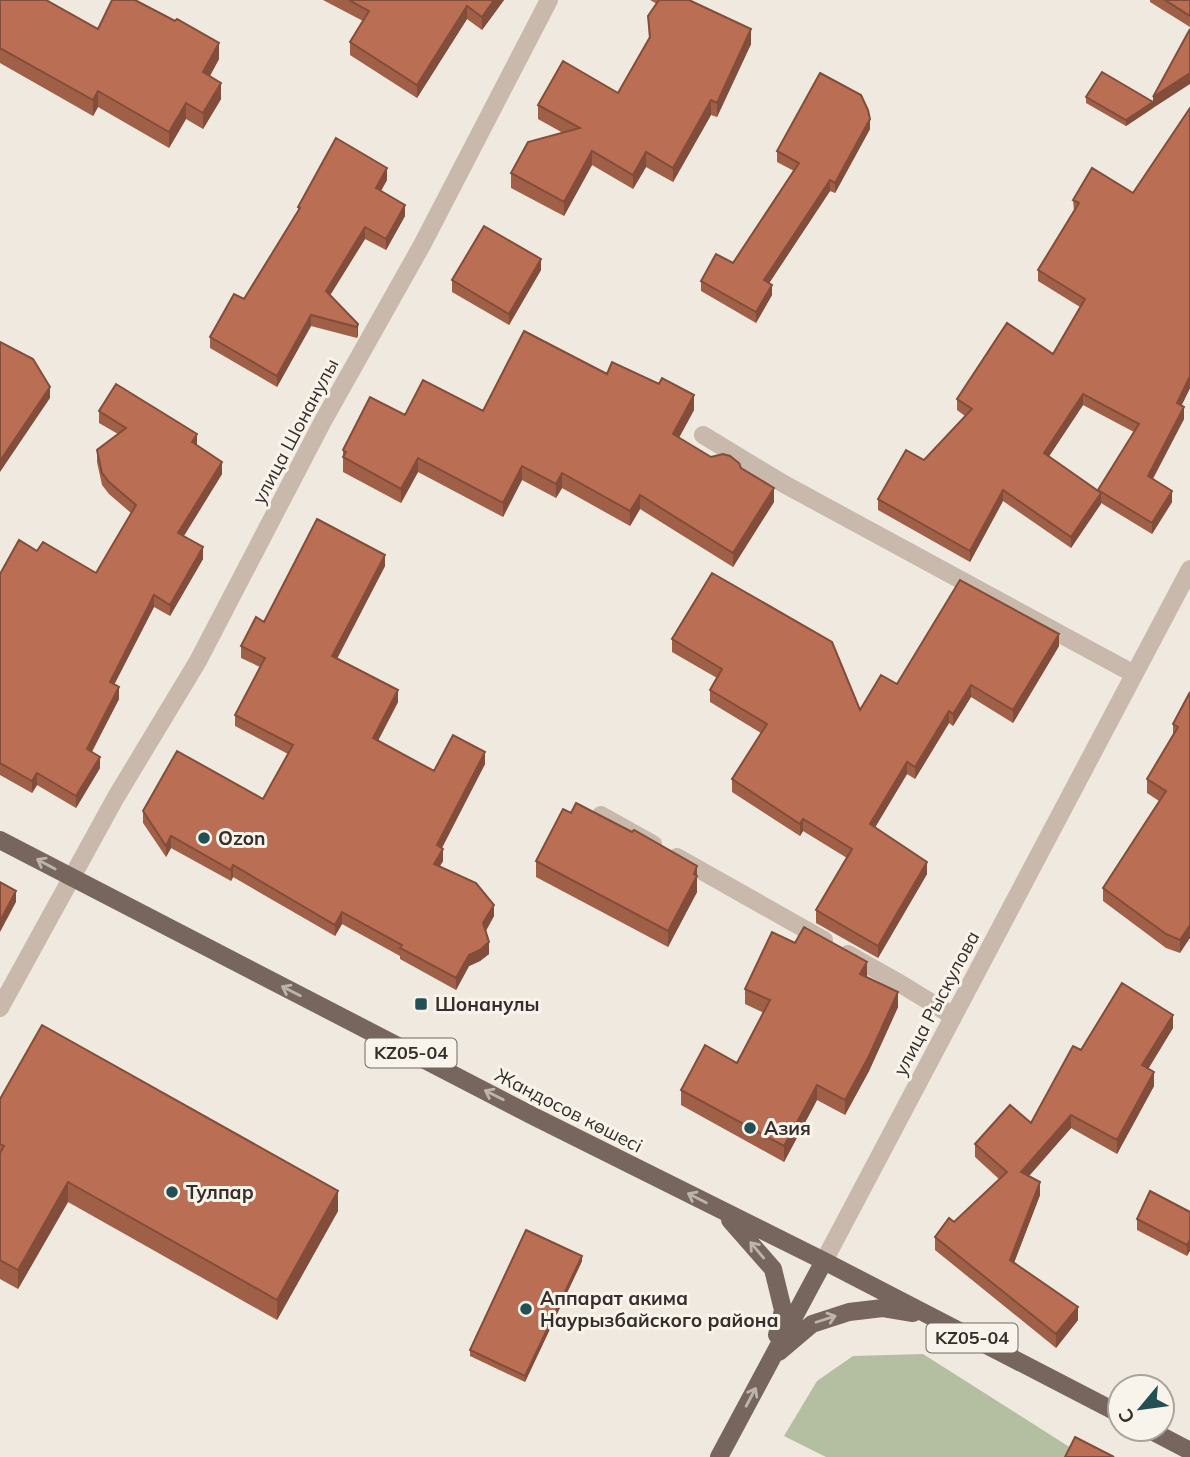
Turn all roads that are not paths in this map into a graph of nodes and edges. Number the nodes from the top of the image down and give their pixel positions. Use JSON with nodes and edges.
{"nodes":[{"id":1,"x":549,"y":0,"type":"edge"},
{"id":2,"x":703,"y":435,"type":"dead end"},
{"id":3,"x":1190,"y":569,"type":"edge"},
{"id":4,"x":1135,"y":674,"type":"junction"},
{"id":5,"x":601,"y":815,"type":"edge"},
{"id":6,"x":0,"y":840,"type":"edge"},
{"id":7,"x":71,"y":877,"type":"junction"},
{"id":8,"x":0,"y":1008,"type":"edge"},
{"id":9,"x":953,"y":1016,"type":"junction"},
{"id":10,"x":720,"y":1210,"type":"junction"},
{"id":11,"x":824,"y":1261,"type":"junction"},
{"id":12,"x":929,"y":1315,"type":"junction"},
{"id":13,"x":772,"y":1359,"type":"junction"},
{"id":14,"x":1106,"y":1407,"type":"edge"},
{"id":15,"x":719,"y":1457,"type":"edge"}],
"edges":[{"from":1,"to":7,"type":"street","name":"улица Шонанулы"},
{"from":2,"to":4,"type":"street"},
{"from":3,"to":4,"type":"street","name":"улица Рыскулова"},
{"from":4,"to":9,"type":"street","name":"улица Рыскулова"},
{"from":5,"to":9,"type":"street"},
{"from":7,"to":6,"type":"main road","name":"Жандосов көшесі","number":"KZ05-04","one_way":true},
{"from":7,"to":8,"type":"street","name":"улица Шонанулы"},
{"from":10,"to":7,"type":"main road","name":"Жандосов көшесі","number":"KZ05-04","one_way":true},
{"from":9,"to":11,"type":"street","name":"улица Рыскулова"},
{"from":10,"to":11,"type":"main road","name":"Жандосов көшесі","number":"KZ05-04"},
{"from":13,"to":10,"type":"main road","number":"KZ05-04","one_way":true},
{"from":11,"to":12,"type":"main road","name":"Жандосов көшесі","number":"KZ05-04"},
{"from":11,"to":13,"type":"main road","name":"улица Рыскулова","number":"KZ05-04"},
{"from":13,"to":12,"type":"main road","number":"KZ05-04","one_way":true},
{"from":12,"to":14,"type":"main road","name":"Жандосов көшесі","number":"KZ05-04"},
{"from":15,"to":13,"type":"main road","name":"улица Рыскулова","number":"KZ05-04","one_way":true}]}
